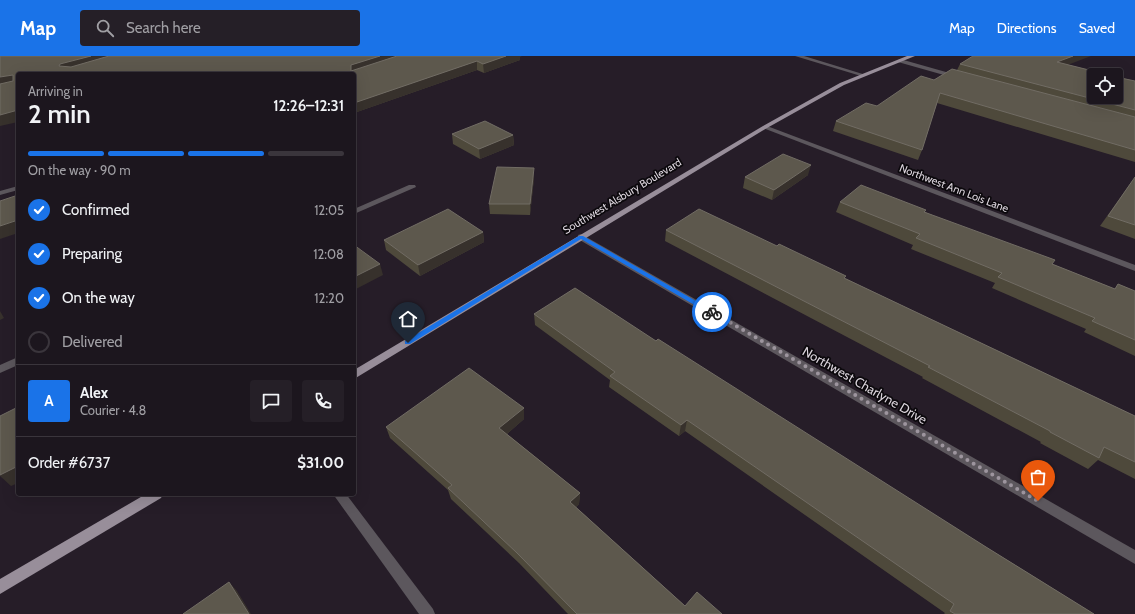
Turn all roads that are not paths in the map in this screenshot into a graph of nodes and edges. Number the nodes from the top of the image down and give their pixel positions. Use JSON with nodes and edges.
{"nodes":[{"id":1,"x":798,"y":56,"type":"edge"},
{"id":2,"x":912,"y":56,"type":"edge"},
{"id":3,"x":900,"y":61,"type":"junction"},
{"id":4,"x":863,"y":75,"type":"junction"},
{"id":5,"x":968,"y":79,"type":"edge"},
{"id":6,"x":765,"y":127,"type":"junction"},
{"id":7,"x":412,"y":187,"type":"dead end"},
{"id":8,"x":16,"y":189,"type":"edge"},
{"id":9,"x":0,"y":194,"type":"edge"},
{"id":10,"x":356,"y":211,"type":"edge"},
{"id":11,"x":581,"y":237,"type":"junction"},
{"id":12,"x":1135,"y":268,"type":"edge"},
{"id":13,"x":16,"y":362,"type":"edge"},
{"id":14,"x":0,"y":369,"type":"edge"},
{"id":15,"x":356,"y":374,"type":"edge"},
{"id":16,"x":154,"y":496,"type":"edge"},
{"id":17,"x":340,"y":496,"type":"edge"},
{"id":18,"x":1135,"y":556,"type":"edge"},
{"id":19,"x":0,"y":588,"type":"edge"},
{"id":20,"x":428,"y":614,"type":"edge"}],
"edges":[{"from":1,"to":4,"type":"street"},
{"from":2,"to":3,"type":"main road","name":"Southwest Alsbury Boulevard"},
{"from":3,"to":4,"type":"main road","name":"Southwest Alsbury Boulevard"},
{"from":3,"to":5,"type":"street"},
{"from":4,"to":6,"type":"main road","name":"Southwest Alsbury Boulevard"},
{"from":6,"to":11,"type":"main road","name":"Southwest Alsbury Boulevard"},
{"from":6,"to":12,"type":"street","name":"Northwest Ann Lois Lane"},
{"from":7,"to":10,"type":"street"},
{"from":8,"to":9,"type":"street"},
{"from":11,"to":15,"type":"main road","name":"Southwest Alsbury Boulevard"},
{"from":11,"to":18,"type":"street","name":"Northwest Charlyne Drive"},
{"from":13,"to":14,"type":"street"},
{"from":16,"to":19,"type":"main road"},
{"from":17,"to":20,"type":"street"}]}
